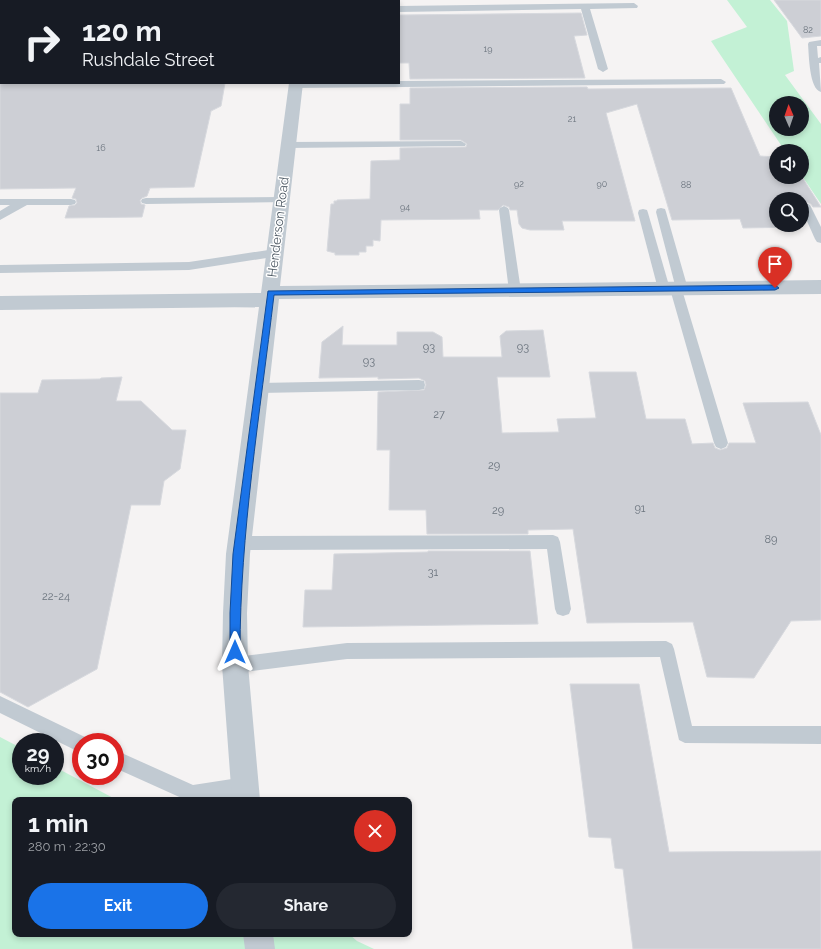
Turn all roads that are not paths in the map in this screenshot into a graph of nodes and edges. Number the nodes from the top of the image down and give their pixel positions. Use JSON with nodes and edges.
{"nodes":[{"id":1,"x":634,"y":6,"type":"dead end"},
{"id":2,"x":585,"y":7,"type":"junction"},
{"id":3,"x":400,"y":9,"type":"edge"},
{"id":4,"x":821,"y":43,"type":"edge"},
{"id":5,"x":818,"y":60,"type":"edge"},
{"id":6,"x":603,"y":69,"type":"dead end"},
{"id":7,"x":721,"y":82,"type":"dead end"},
{"id":8,"x":296,"y":84,"type":"edge"},
{"id":9,"x":400,"y":84,"type":"edge"},
{"id":10,"x":821,"y":89,"type":"edge"},
{"id":11,"x":461,"y":144,"type":"dead end"},
{"id":12,"x":288,"y":145,"type":"junction"},
{"id":13,"x":281,"y":200,"type":"junction"},
{"id":14,"x":146,"y":201,"type":"dead end"},
{"id":15,"x":0,"y":202,"type":"edge"},
{"id":16,"x":25,"y":202,"type":"junction"},
{"id":17,"x":70,"y":202,"type":"dead end"},
{"id":18,"x":504,"y":210,"type":"dead end"},
{"id":19,"x":661,"y":212,"type":"dead end"},
{"id":20,"x":643,"y":213,"type":"dead end"},
{"id":21,"x":809,"y":214,"type":"edge"},
{"id":22,"x":0,"y":216,"type":"edge"},
{"id":23,"x":821,"y":239,"type":"edge"},
{"id":24,"x":275,"y":254,"type":"junction"},
{"id":25,"x":0,"y":269,"type":"edge"},
{"id":26,"x":821,"y":287,"type":"edge"},
{"id":27,"x":674,"y":289,"type":"junction"},
{"id":28,"x":515,"y":291,"type":"junction"},
{"id":29,"x":270,"y":296,"type":"junction"},
{"id":30,"x":0,"y":303,"type":"edge"},
{"id":31,"x":419,"y":385,"type":"dead end"},
{"id":32,"x":259,"y":388,"type":"junction"},
{"id":33,"x":720,"y":443,"type":"dead end"},
{"id":34,"x":240,"y":543,"type":"junction"},
{"id":35,"x":563,"y":610,"type":"dead end"},
{"id":36,"x":235,"y":665,"type":"junction"},
{"id":37,"x":0,"y":704,"type":"edge"},
{"id":38,"x":821,"y":735,"type":"edge"},
{"id":39,"x":72,"y":740,"type":"edge"},
{"id":40,"x":124,"y":764,"type":"edge"},
{"id":41,"x":246,"y":793,"type":"edge"},
{"id":42,"x":258,"y":937,"type":"edge"},
{"id":43,"x":260,"y":949,"type":"edge"}],
"edges":[{"from":1,"to":2,"type":"lane"},
{"from":2,"to":3,"type":"lane"},
{"from":2,"to":6,"type":"lane"},
{"from":4,"to":5,"type":"lane"},
{"from":5,"to":10,"type":"lane"},
{"from":7,"to":9,"type":"lane"},
{"from":8,"to":12,"type":"street","name":"Henderson Road"},
{"from":11,"to":12,"type":"lane"},
{"from":12,"to":13,"type":"street","name":"Henderson Road"},
{"from":13,"to":14,"type":"lane"},
{"from":13,"to":24,"type":"street","name":"Henderson Road"},
{"from":15,"to":16,"type":"lane"},
{"from":16,"to":17,"type":"lane"},
{"from":16,"to":22,"type":"lane"},
{"from":18,"to":28,"type":"lane"},
{"from":19,"to":27,"type":"lane"},
{"from":20,"to":27,"type":"lane"},
{"from":21,"to":23,"type":"lane"},
{"from":24,"to":25,"type":"lane"},
{"from":24,"to":29,"type":"street","name":"Henderson Road"},
{"from":26,"to":27,"type":"street"},
{"from":27,"to":28,"type":"street"},
{"from":27,"to":33,"type":"lane"},
{"from":28,"to":29,"type":"street"},
{"from":29,"to":30,"type":"street"},
{"from":29,"to":32,"type":"street","name":"Henderson Road"},
{"from":31,"to":32,"type":"lane"},
{"from":32,"to":34,"type":"street","name":"Henderson Road"},
{"from":34,"to":35,"type":"lane"},
{"from":34,"to":36,"type":"street","name":"Henderson Road"},
{"from":36,"to":38,"type":"lane"},
{"from":36,"to":41,"type":"street","name":"Henderson Road"},
{"from":37,"to":39,"type":"lane"},
{"from":40,"to":41,"type":"lane"},
{"from":42,"to":43,"type":"street"}]}
